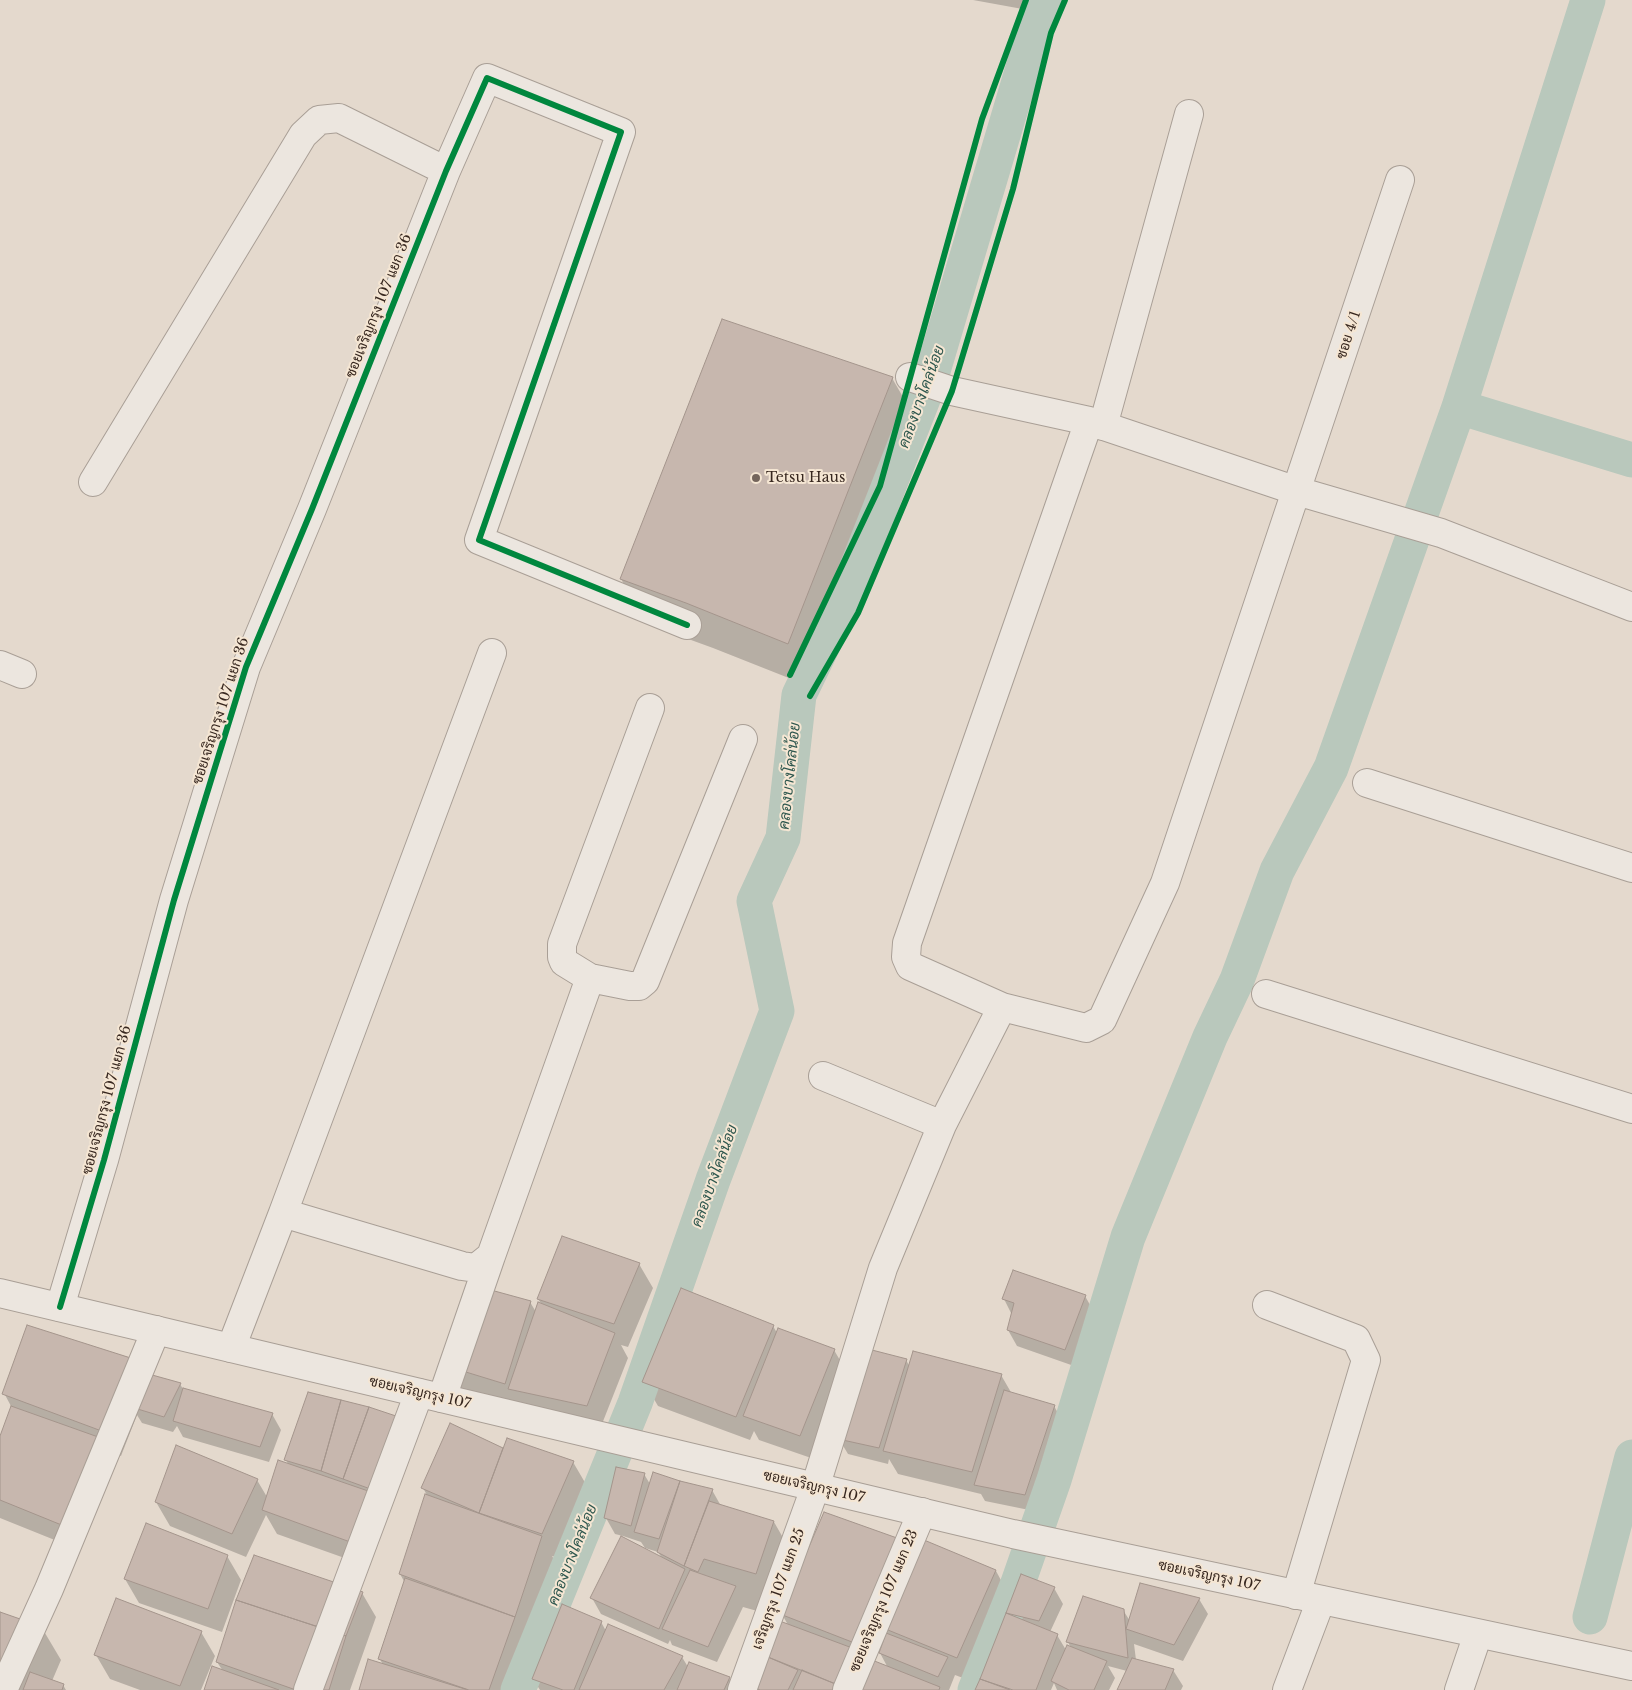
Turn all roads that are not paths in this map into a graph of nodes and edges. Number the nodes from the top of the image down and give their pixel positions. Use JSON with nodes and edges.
{"nodes":[{"id":1,"x":1189,"y":114,"type":"dead end"},
{"id":2,"x":446,"y":171,"type":"junction"},
{"id":3,"x":1400,"y":180,"type":"dead end"},
{"id":4,"x":910,"y":376,"type":"dead end"},
{"id":5,"x":1096,"y":424,"type":"junction"},
{"id":6,"x":93,"y":482,"type":"dead end"},
{"id":7,"x":1297,"y":491,"type":"junction"},
{"id":8,"x":1632,"y":608,"type":"edge"},
{"id":9,"x":687,"y":625,"type":"dead end"},
{"id":10,"x":492,"y":653,"type":"dead end"},
{"id":11,"x":650,"y":708,"type":"dead end"},
{"id":12,"x":743,"y":739,"type":"dead end"},
{"id":13,"x":1367,"y":783,"type":"dead end"},
{"id":14,"x":1632,"y":868,"type":"edge"},
{"id":15,"x":590,"y":978,"type":"junction"},
{"id":16,"x":1266,"y":994,"type":"dead end"},
{"id":17,"x":1002,"y":1006,"type":"junction"},
{"id":18,"x":823,"y":1076,"type":"dead end"},
{"id":19,"x":1632,"y":1109,"type":"edge"},
{"id":20,"x":942,"y":1125,"type":"junction"},
{"id":21,"x":283,"y":1213,"type":"junction"},
{"id":22,"x":491,"y":1256,"type":"junction"},
{"id":23,"x":0,"y":1293,"type":"edge"},
{"id":24,"x":1267,"y":1305,"type":"dead end"},
{"id":25,"x":60,"y":1307,"type":"junction"},
{"id":26,"x":156,"y":1330,"type":"junction"},
{"id":27,"x":231,"y":1348,"type":"junction"},
{"id":28,"x":430,"y":1396,"type":"junction"},
{"id":29,"x":815,"y":1488,"type":"junction"},
{"id":30,"x":922,"y":1512,"type":"junction"},
{"id":31,"x":1309,"y":1598,"type":"junction"},
{"id":32,"x":1478,"y":1634,"type":"junction"},
{"id":33,"x":1632,"y":1666,"type":"edge"},
{"id":34,"x":3,"y":1690,"type":"edge"},
{"id":35,"x":308,"y":1690,"type":"edge"},
{"id":36,"x":742,"y":1690,"type":"edge"},
{"id":37,"x":847,"y":1690,"type":"edge"},
{"id":38,"x":1287,"y":1690,"type":"edge"},
{"id":39,"x":1460,"y":1690,"type":"edge"}],
"edges":[{"from":1,"to":5,"type":"street"},
{"from":2,"to":6,"type":"street"},
{"from":2,"to":9,"type":"street","name":"ซอยเจริญกรุง 107 แยก 36"},
{"from":2,"to":25,"type":"street","name":"ซอยเจริญกรุง 107 แยก 36"},
{"from":3,"to":7,"type":"street","name":"ซอย 4/1"},
{"from":4,"to":5,"type":"street"},
{"from":5,"to":7,"type":"street"},
{"from":5,"to":17,"type":"street","name":"ซอย 4/1"},
{"from":7,"to":8,"type":"street"},
{"from":7,"to":17,"type":"street","name":"ซอย 4/1"},
{"from":10,"to":21,"type":"street"},
{"from":11,"to":15,"type":"street"},
{"from":12,"to":15,"type":"street"},
{"from":13,"to":14,"type":"street"},
{"from":15,"to":22,"type":"street"},
{"from":16,"to":19,"type":"street"},
{"from":17,"to":20,"type":"street","name":"เจริญกรุง 107 แยก 25"},
{"from":18,"to":20,"type":"street"},
{"from":20,"to":29,"type":"street","name":"เจริญกรุง 107 แยก 25"},
{"from":21,"to":22,"type":"street"},
{"from":21,"to":27,"type":"street"},
{"from":22,"to":28,"type":"street"},
{"from":23,"to":25,"type":"street","name":"ซอยเจริญกรุง 107"},
{"from":24,"to":31,"type":"street"},
{"from":25,"to":26,"type":"street","name":"ซอยเจริญกรุง 107"},
{"from":26,"to":27,"type":"street","name":"ซอยเจริญกรุง 107"},
{"from":26,"to":34,"type":"street"},
{"from":27,"to":28,"type":"street","name":"ซอยเจริญกรุง 107"},
{"from":28,"to":29,"type":"street","name":"ซอยเจริญกรุง 107"},
{"from":28,"to":35,"type":"street"},
{"from":29,"to":30,"type":"street","name":"ซอยเจริญกรุง 107"},
{"from":29,"to":36,"type":"street","name":"เจริญกรุง 107 แยก 25"},
{"from":30,"to":31,"type":"street","name":"ซอยเจริญกรุง 107"},
{"from":30,"to":37,"type":"street","name":"ซอยเจริญกรุง 107 แยก 23"},
{"from":31,"to":32,"type":"street","name":"ซอยเจริญกรุง 107"},
{"from":31,"to":38,"type":"street"},
{"from":32,"to":33,"type":"street","name":"ซอยเจริญกรุง 107"},
{"from":32,"to":39,"type":"street"}]}
